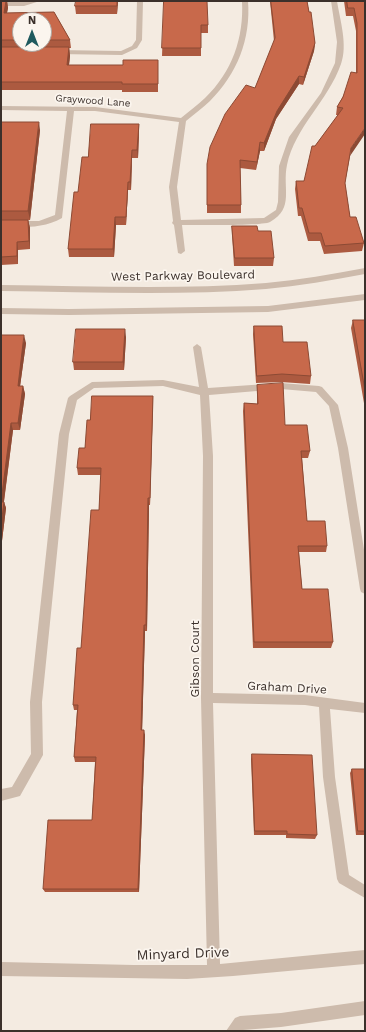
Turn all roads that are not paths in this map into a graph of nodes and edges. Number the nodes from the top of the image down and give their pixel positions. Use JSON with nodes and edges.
{"nodes":[{"id":1,"x":37,"y":1,"type":"edge"},
{"id":2,"x":140,"y":1,"type":"edge"},
{"id":3,"x":245,"y":1,"type":"edge"},
{"id":4,"x":334,"y":1,"type":"edge"},
{"id":5,"x":1,"y":4,"type":"edge"},
{"id":6,"x":46,"y":52,"type":"edge"},
{"id":7,"x":1,"y":108,"type":"edge"},
{"id":8,"x":71,"y":109,"type":"junction"},
{"id":9,"x":183,"y":120,"type":"junction"},
{"id":10,"x":176,"y":223,"type":"junction"},
{"id":11,"x":1,"y":224,"type":"edge"},
{"id":12,"x":181,"y":251,"type":"dead end"},
{"id":13,"x":365,"y":271,"type":"edge"},
{"id":14,"x":1,"y":288,"type":"edge"},
{"id":15,"x":365,"y":297,"type":"edge"},
{"id":16,"x":1,"y":311,"type":"edge"},
{"id":17,"x":196,"y":348,"type":"dead end"},
{"id":18,"x":204,"y":392,"type":"junction"},
{"id":19,"x":365,"y":589,"type":"edge"},
{"id":20,"x":207,"y":698,"type":"junction"},
{"id":21,"x":324,"y":703,"type":"junction"},
{"id":22,"x":365,"y":708,"type":"edge"},
{"id":23,"x":1,"y":795,"type":"edge"},
{"id":24,"x":365,"y":892,"type":"edge"},
{"id":25,"x":365,"y":957,"type":"edge"},
{"id":26,"x":1,"y":969,"type":"edge"},
{"id":27,"x":214,"y":971,"type":"junction"},
{"id":28,"x":365,"y":1008,"type":"edge"},
{"id":29,"x":233,"y":1031,"type":"edge"}],
"edges":[{"from":1,"to":5,"type":"street"},
{"from":2,"to":6,"type":"street"},
{"from":3,"to":9,"type":"street"},
{"from":4,"to":10,"type":"street"},
{"from":7,"to":8,"type":"street","name":"Graywood Lane"},
{"from":8,"to":9,"type":"street","name":"Graywood Lane"},
{"from":8,"to":11,"type":"street"},
{"from":9,"to":10,"type":"street"},
{"from":10,"to":12,"type":"street"},
{"from":13,"to":14,"type":"street","name":"West Parkway Boulevard"},
{"from":15,"to":16,"type":"street"},
{"from":17,"to":18,"type":"street","name":"Gibson Court"},
{"from":18,"to":19,"type":"street"},
{"from":18,"to":20,"type":"street","name":"Gibson Court"},
{"from":18,"to":23,"type":"street"},
{"from":20,"to":21,"type":"street","name":"Graham Drive"},
{"from":20,"to":27,"type":"street","name":"Gibson Court"},
{"from":21,"to":22,"type":"street","name":"Graham Drive"},
{"from":21,"to":24,"type":"street"},
{"from":25,"to":27,"type":"street","name":"Minyard Drive"},
{"from":26,"to":27,"type":"street","name":"Minyard Drive"},
{"from":28,"to":29,"type":"street"}]}
